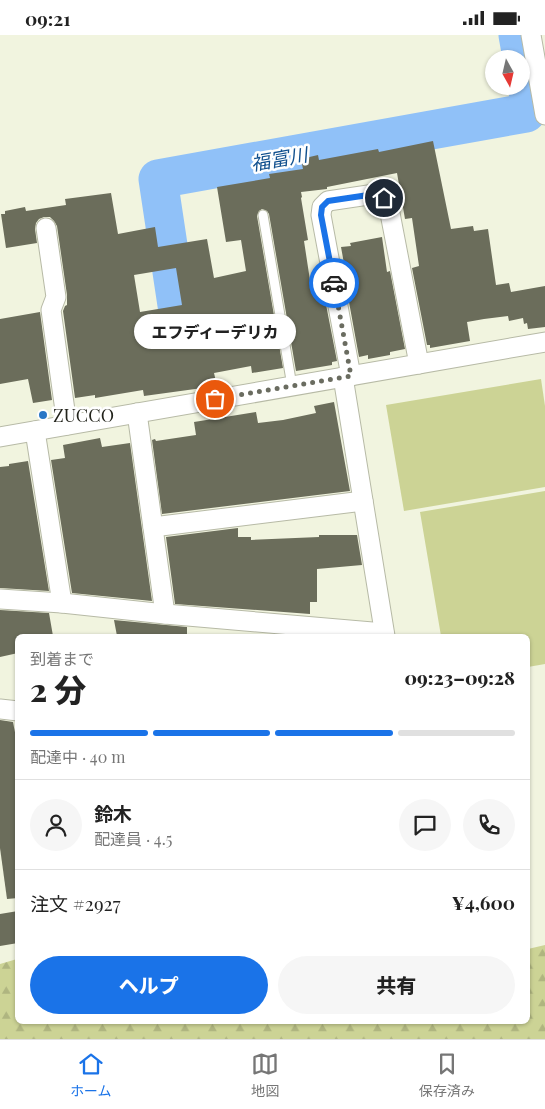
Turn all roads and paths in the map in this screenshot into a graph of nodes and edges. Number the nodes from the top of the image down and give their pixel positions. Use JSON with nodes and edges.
{"nodes":[{"id":1,"x":531,"y":35,"type":"edge"},
{"id":2,"x":544,"y":108,"type":"edge"},
{"id":3,"x":263,"y":215,"type":"dead end"},
{"id":4,"x":46,"y":228,"type":"dead end"},
{"id":5,"x":545,"y":342,"type":"edge"},
{"id":6,"x":419,"y":364,"type":"junction"},
{"id":7,"x":347,"y":377,"type":"junction"},
{"id":8,"x":292,"y":386,"type":"junction"},
{"id":9,"x":137,"y":413,"type":"junction"},
{"id":10,"x":67,"y":425,"type":"junction"},
{"id":11,"x":35,"y":431,"type":"junction"},
{"id":12,"x":0,"y":437,"type":"edge"},
{"id":13,"x":362,"y":501,"type":"junction"},
{"id":14,"x":153,"y":527,"type":"junction"},
{"id":15,"x":0,"y":599,"type":"edge"},
{"id":16,"x":62,"y":603,"type":"junction"},
{"id":17,"x":165,"y":615,"type":"junction"},
{"id":18,"x":374,"y":634,"type":"edge"},
{"id":19,"x":385,"y":634,"type":"edge"},
{"id":20,"x":0,"y":709,"type":"edge"},
{"id":21,"x":15,"y":711,"type":"edge"}],
"edges":[{"from":1,"to":2,"type":"street"},
{"from":3,"to":8,"type":"lane"},
{"from":4,"to":10,"type":"street"},
{"from":5,"to":6,"type":"street"},
{"from":6,"to":7,"type":"street"},
{"from":6,"to":7,"type":"street"},
{"from":7,"to":8,"type":"street"},
{"from":7,"to":13,"type":"street"},
{"from":8,"to":9,"type":"street"},
{"from":9,"to":10,"type":"street"},
{"from":9,"to":14,"type":"street"},
{"from":10,"to":11,"type":"street"},
{"from":11,"to":12,"type":"street"},
{"from":11,"to":16,"type":"street"},
{"from":13,"to":14,"type":"street"},
{"from":13,"to":19,"type":"street"},
{"from":14,"to":17,"type":"street"},
{"from":15,"to":16,"type":"street"},
{"from":16,"to":17,"type":"street"},
{"from":17,"to":18,"type":"street"},
{"from":20,"to":21,"type":"street"}]}
